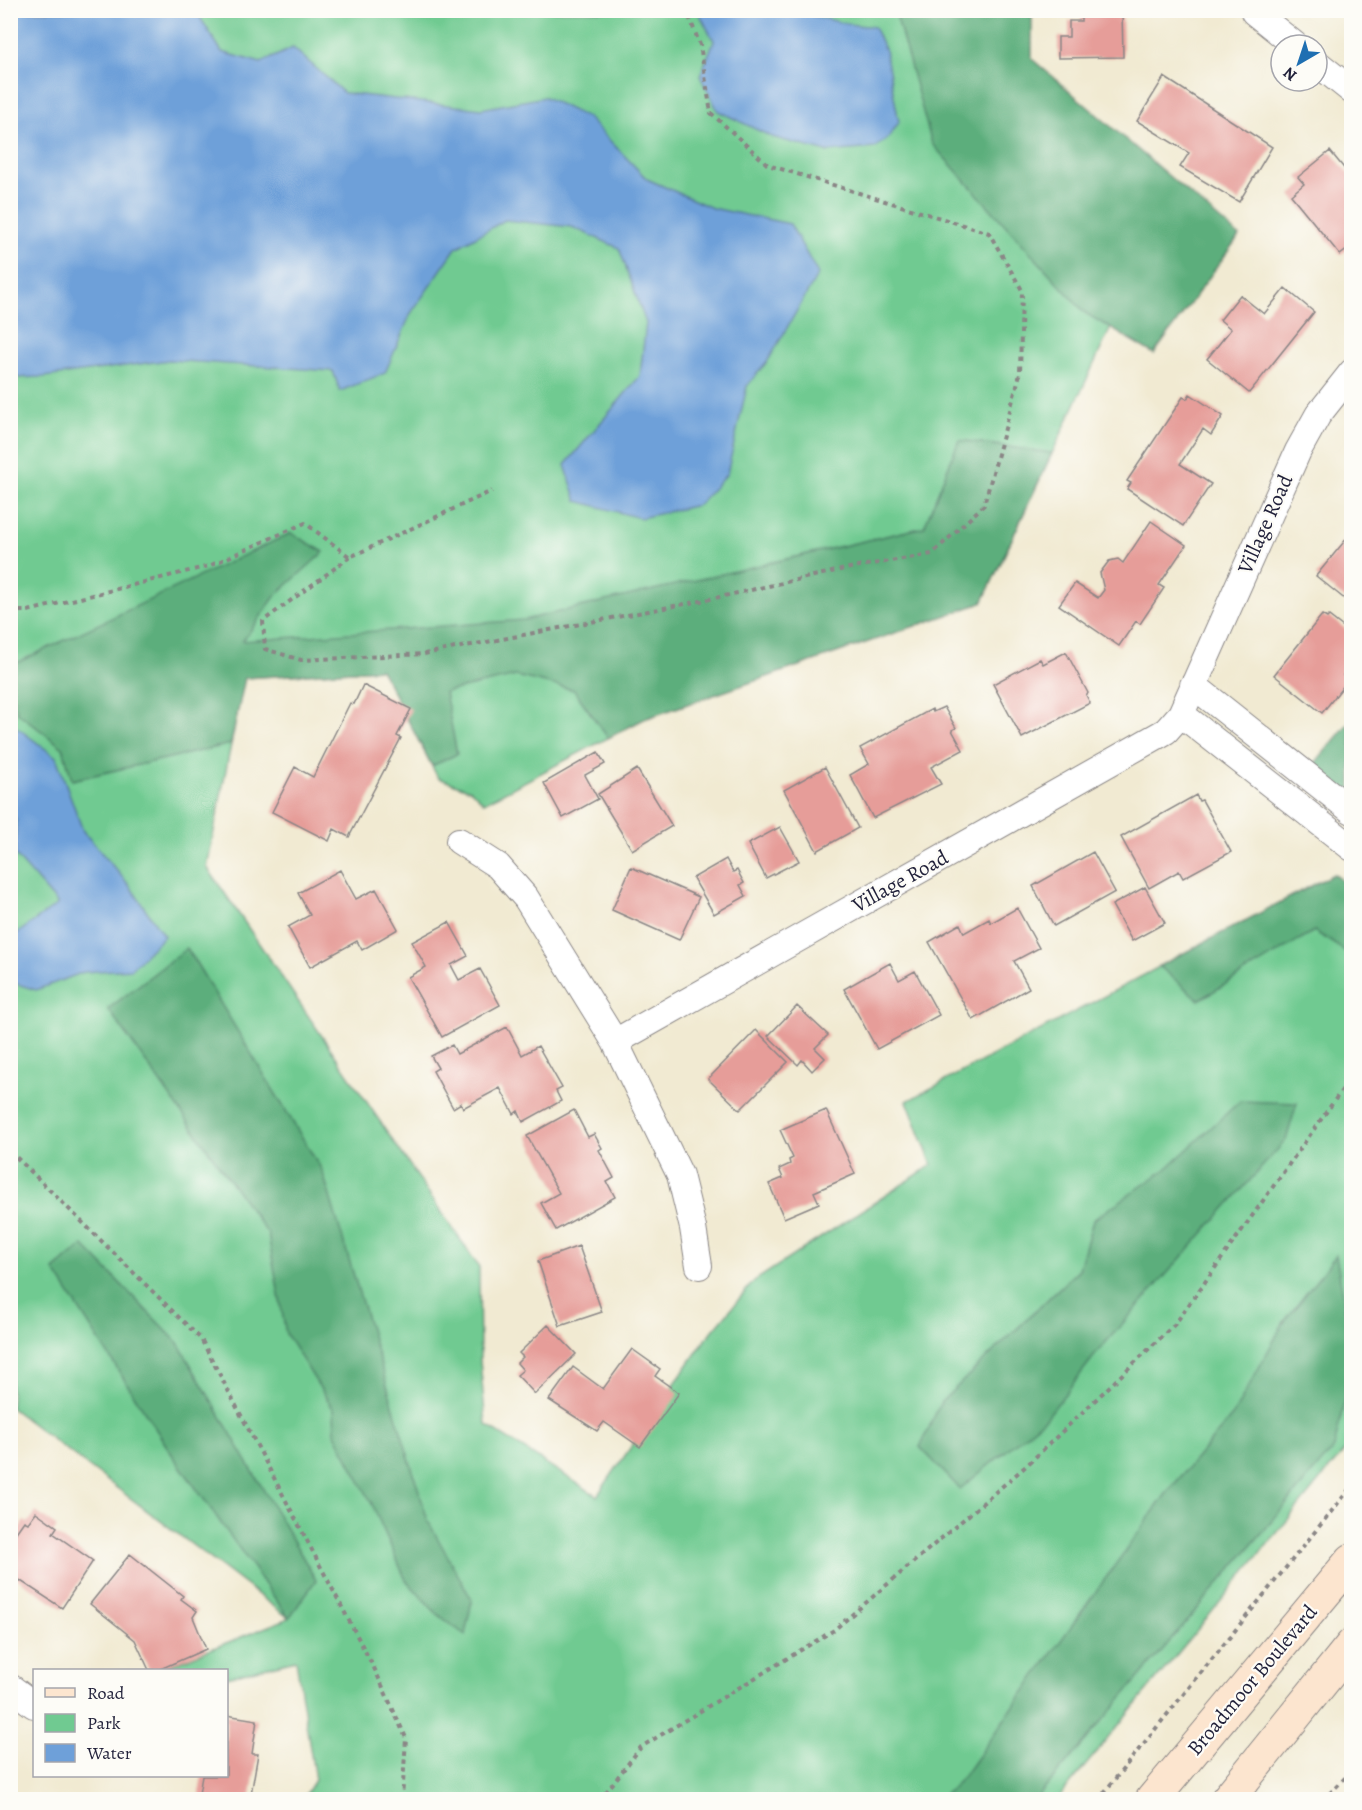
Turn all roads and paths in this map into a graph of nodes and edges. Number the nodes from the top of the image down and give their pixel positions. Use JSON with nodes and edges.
{"nodes":[{"id":1,"x":678,"y":10,"type":"edge"},
{"id":2,"x":1254,"y":12,"type":"dead end"},
{"id":3,"x":1280,"y":33,"type":"edge"},
{"id":4,"x":1329,"y":73,"type":"edge"},
{"id":5,"x":1352,"y":91,"type":"edge"},
{"id":6,"x":1352,"y":372,"type":"edge"},
{"id":7,"x":492,"y":491,"type":"dead end"},
{"id":8,"x":350,"y":557,"type":"junction"},
{"id":9,"x":10,"y":611,"type":"edge"},
{"id":10,"x":1193,"y":685,"type":"junction"},
{"id":11,"x":1181,"y":714,"type":"junction"},
{"id":12,"x":1352,"y":811,"type":"edge"},
{"id":13,"x":459,"y":841,"type":"dead end"},
{"id":14,"x":1352,"y":848,"type":"edge"},
{"id":15,"x":615,"y":1041,"type":"junction"},
{"id":16,"x":1352,"y":1076,"type":"edge"},
{"id":17,"x":10,"y":1151,"type":"edge"},
{"id":18,"x":699,"y":1266,"type":"dead end"},
{"id":19,"x":1352,"y":1486,"type":"edge"},
{"id":20,"x":1352,"y":1560,"type":"edge"},
{"id":21,"x":1352,"y":1645,"type":"edge"},
{"id":22,"x":10,"y":1687,"type":"edge"},
{"id":23,"x":33,"y":1704,"type":"edge"},
{"id":24,"x":1352,"y":1771,"type":"edge"},
{"id":25,"x":402,"y":1800,"type":"edge"},
{"id":26,"x":600,"y":1800,"type":"edge"},
{"id":27,"x":1098,"y":1800,"type":"edge"},
{"id":28,"x":1152,"y":1800,"type":"edge"},
{"id":29,"x":1227,"y":1800,"type":"edge"},
{"id":30,"x":1323,"y":1800,"type":"edge"}],
"edges":[{"from":1,"to":8,"type":"path"},
{"from":2,"to":3,"type":"street"},
{"from":4,"to":5,"type":"street"},
{"from":6,"to":10,"type":"street","name":"Village Road"},
{"from":7,"to":8,"type":"path"},
{"from":8,"to":9,"type":"path"},
{"from":10,"to":11,"type":"street","name":"Village Road"},
{"from":10,"to":12,"type":"street"},
{"from":11,"to":14,"type":"street"},
{"from":11,"to":15,"type":"street","name":"Village Road"},
{"from":13,"to":15,"type":"street"},
{"from":15,"to":18,"type":"street"},
{"from":16,"to":26,"type":"path"},
{"from":17,"to":25,"type":"path"},
{"from":19,"to":27,"type":"path"},
{"from":20,"to":28,"type":"main road","name":"Broadmoor Boulevard"},
{"from":21,"to":29,"type":"main road"},
{"from":22,"to":23,"type":"street"},
{"from":24,"to":30,"type":"path"}]}
